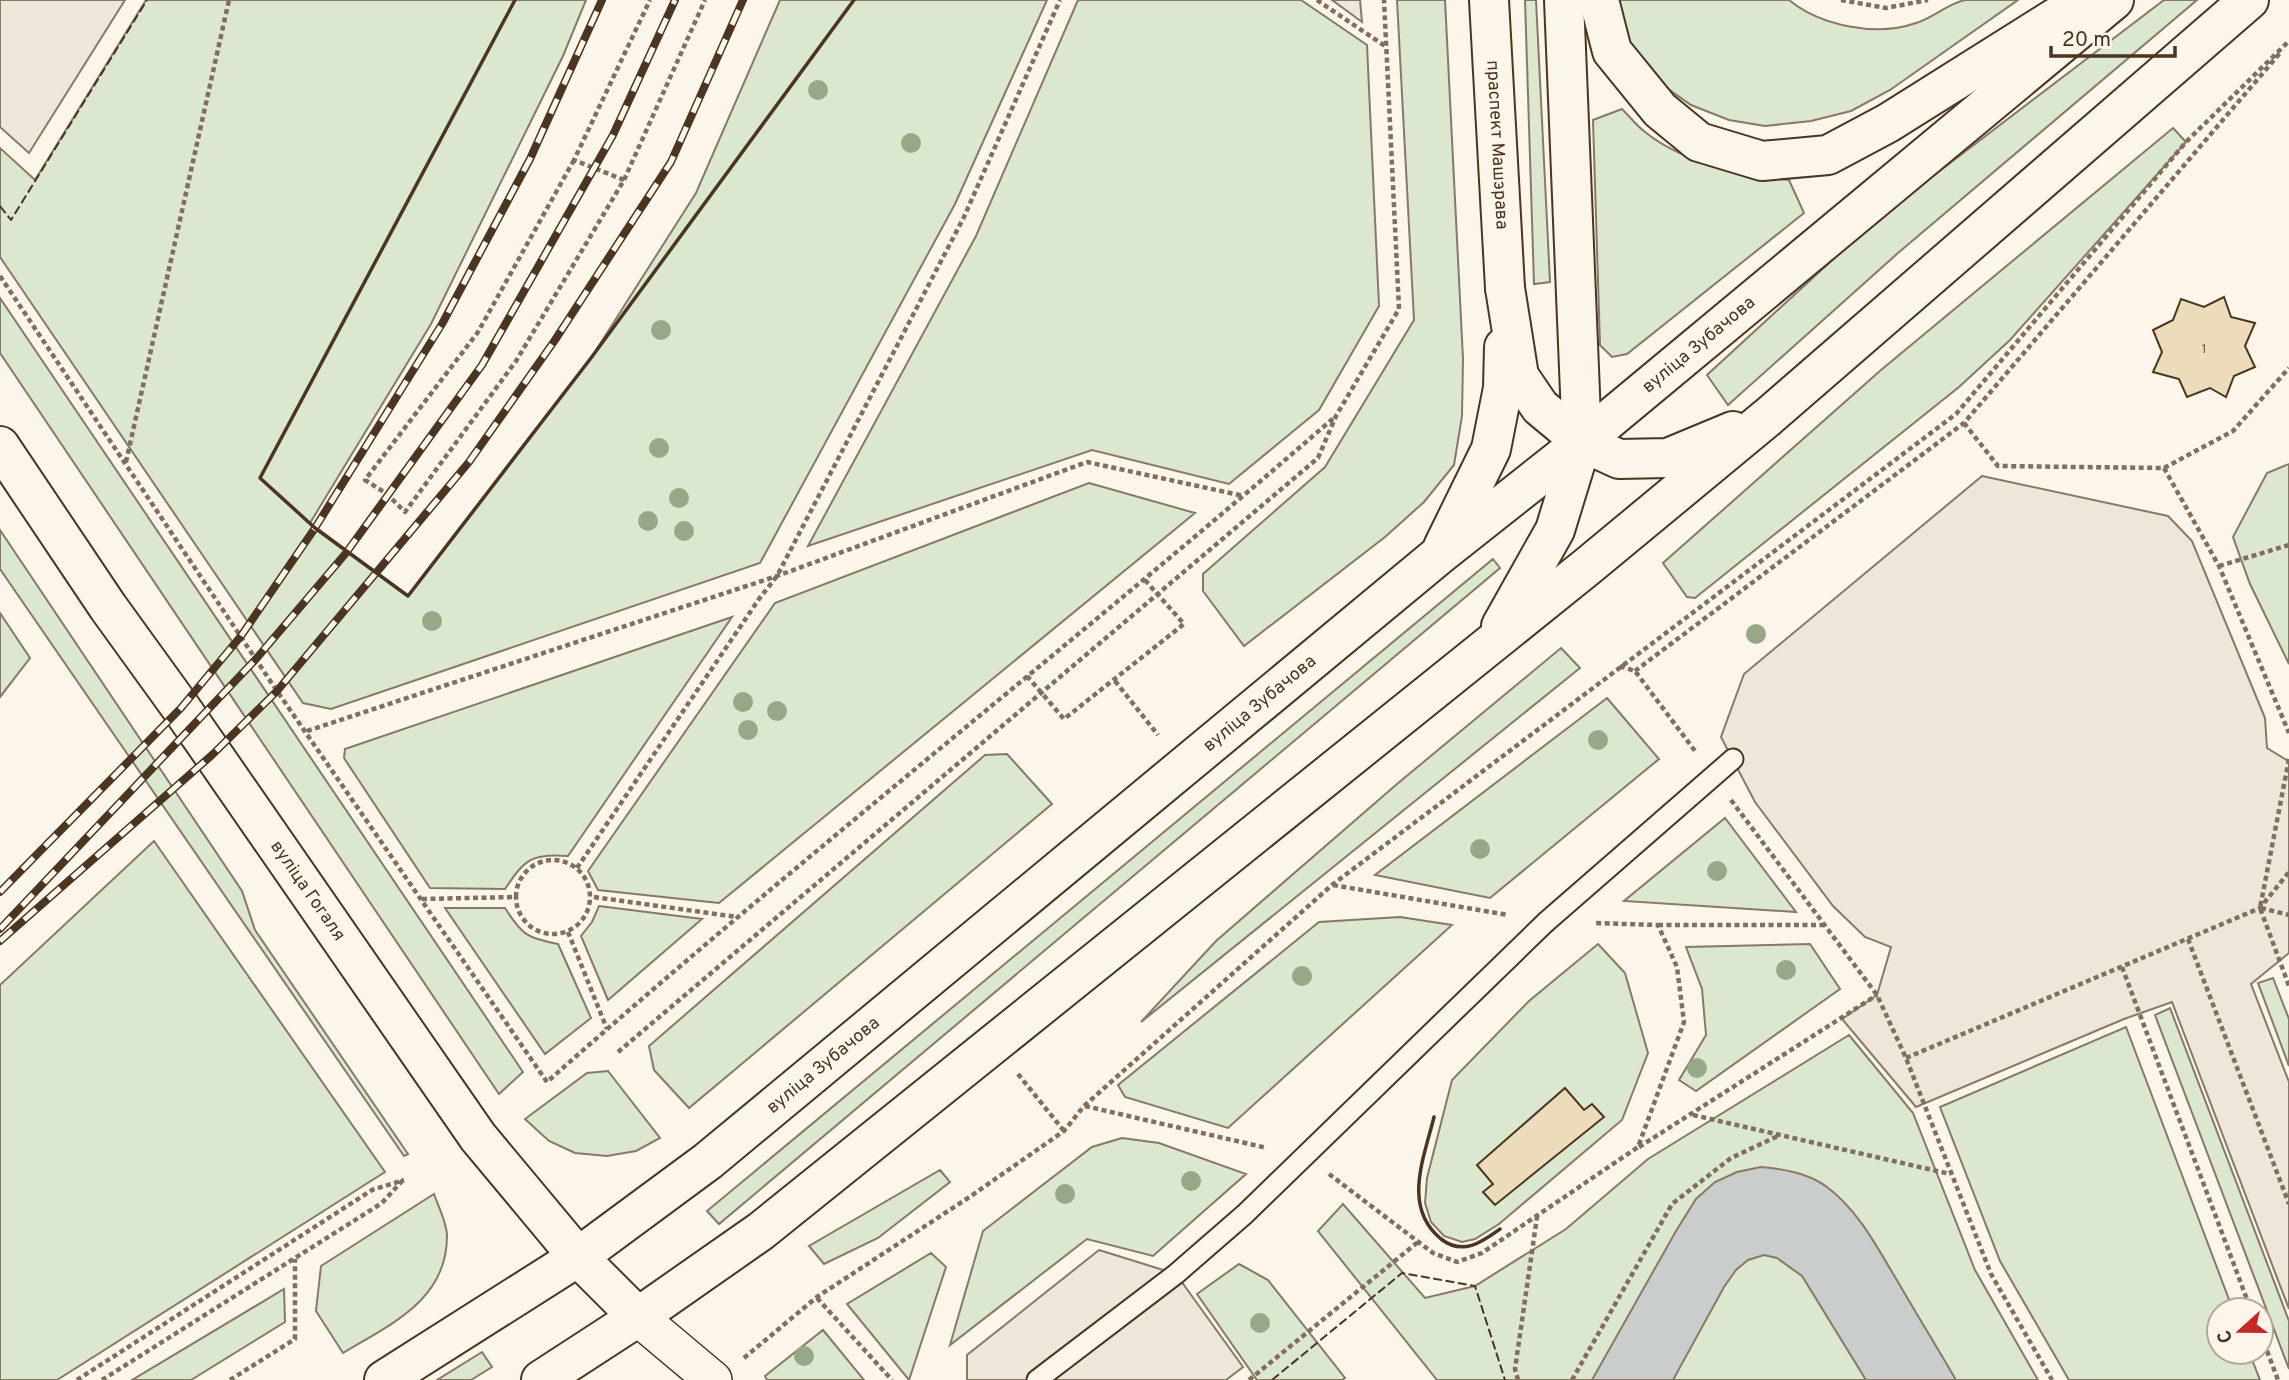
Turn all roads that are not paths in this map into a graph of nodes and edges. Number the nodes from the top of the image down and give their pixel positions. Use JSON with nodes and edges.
{"nodes":[{"id":1,"x":1489,"y":0,"type":"edge"},
{"id":2,"x":1564,"y":0,"type":"edge"},
{"id":3,"x":1599,"y":0,"type":"edge"},
{"id":4,"x":2084,"y":0,"type":"edge"},
{"id":5,"x":2114,"y":0,"type":"edge"},
{"id":6,"x":2249,"y":0,"type":"edge"},
{"id":7,"x":1505,"y":288,"type":"junction"},
{"id":8,"x":1768,"y":417,"type":"junction"},
{"id":9,"x":1582,"y":442,"type":"junction"},
{"id":10,"x":0,"y":446,"type":"edge"},
{"id":11,"x":1439,"y":555,"type":"junction"},
{"id":12,"x":1492,"y":643,"type":"junction"},
{"id":13,"x":1733,"y":759,"type":"dead end"},
{"id":14,"x":578,"y":1257,"type":"junction"},
{"id":15,"x":638,"y":1317,"type":"junction"},
{"id":16,"x":384,"y":1380,"type":"edge"},
{"id":17,"x":541,"y":1380,"type":"edge"},
{"id":18,"x":713,"y":1380,"type":"edge"},
{"id":19,"x":1037,"y":1380,"type":"edge"}],
"edges":[{"from":1,"to":7,"type":"main road","name":"праспект Машэрава"},
{"from":2,"to":9,"type":"main road"},
{"from":3,"to":4,"type":"main road"},
{"from":5,"to":9,"type":"main road","name":"вуліца Зубачова"},
{"from":6,"to":8,"type":"main road"},
{"from":7,"to":9,"type":"main road"},
{"from":7,"to":11,"type":"main road"},
{"from":8,"to":9,"type":"main road"},
{"from":8,"to":12,"type":"main road"},
{"from":9,"to":11,"type":"main road","name":"вуліца Зубачова"},
{"from":9,"to":12,"type":"main road"},
{"from":10,"to":14,"type":"main road","name":"вуліца Гогаля"},
{"from":11,"to":14,"type":"main road","name":"вуліца Зубачова"},
{"from":12,"to":15,"type":"main road"},
{"from":13,"to":19,"type":"lane"},
{"from":14,"to":15,"type":"main road","name":"вуліца Гогаля"},
{"from":14,"to":16,"type":"main road","name":"вуліца Зубачова"},
{"from":15,"to":17,"type":"main road"},
{"from":15,"to":18,"type":"street"}]}
